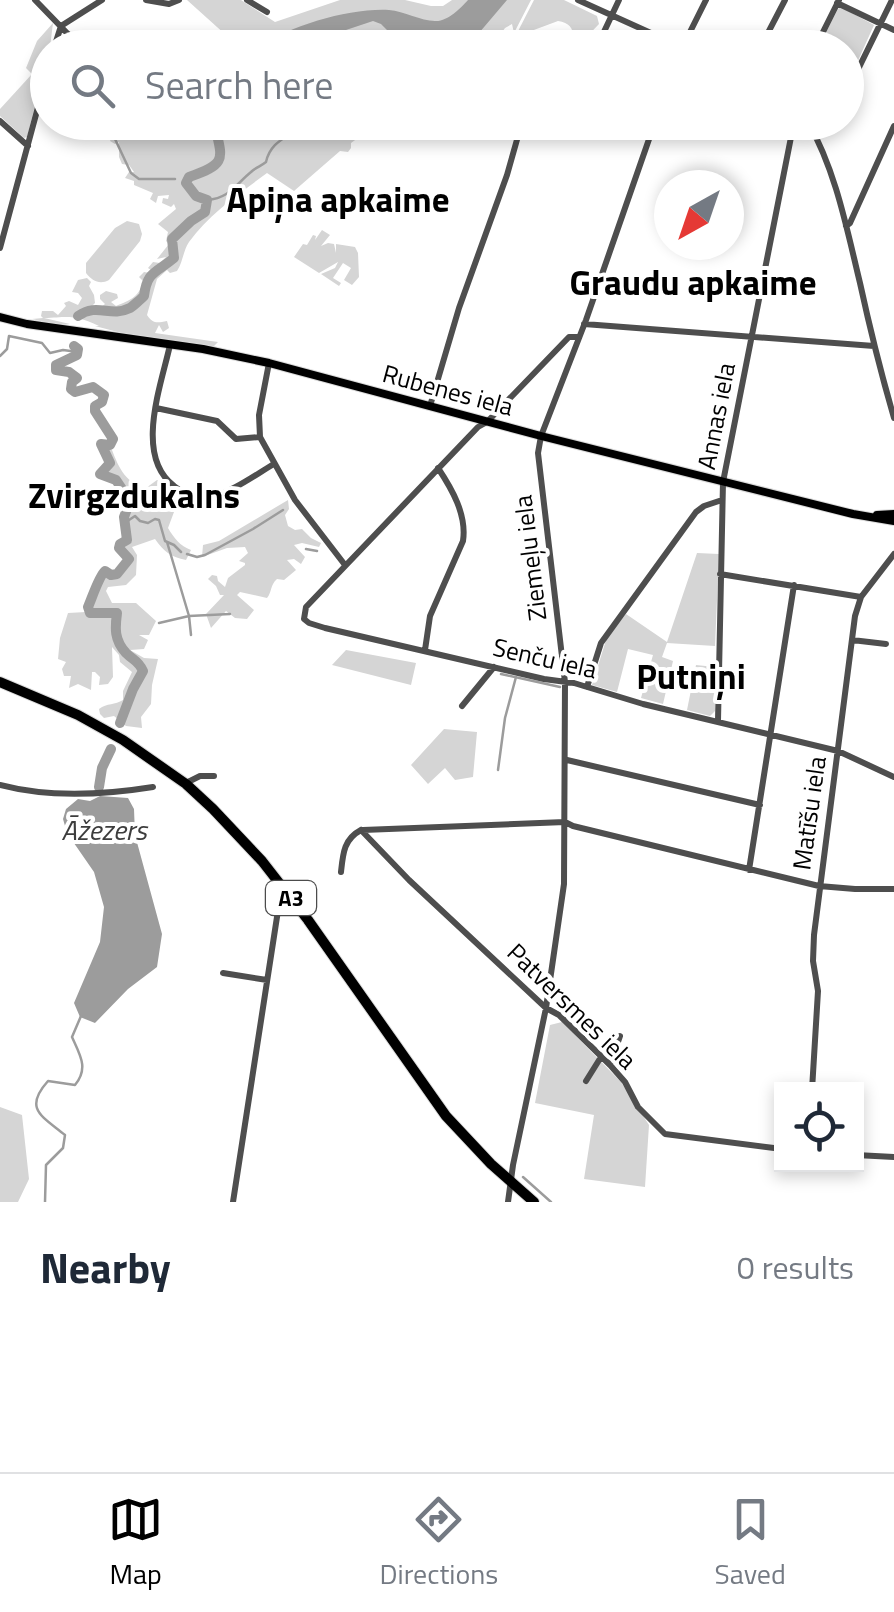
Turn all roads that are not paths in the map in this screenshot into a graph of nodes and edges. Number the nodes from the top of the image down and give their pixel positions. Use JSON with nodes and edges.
{"nodes":[{"id":1,"x":35,"y":0,"type":"edge"},
{"id":2,"x":102,"y":0,"type":"edge"},
{"id":3,"x":146,"y":0,"type":"edge"},
{"id":4,"x":178,"y":0,"type":"edge"},
{"id":5,"x":246,"y":0,"type":"edge"},
{"id":6,"x":578,"y":0,"type":"edge"},
{"id":7,"x":618,"y":0,"type":"edge"},
{"id":8,"x":706,"y":0,"type":"edge"},
{"id":9,"x":784,"y":0,"type":"edge"},
{"id":10,"x":892,"y":0,"type":"edge"},
{"id":11,"x":838,"y":2,"type":"edge"},
{"id":12,"x":267,"y":12,"type":"dead end"},
{"id":13,"x":610,"y":15,"type":"junction"},
{"id":14,"x":880,"y":24,"type":"junction"},
{"id":15,"x":61,"y":26,"type":"junction"},
{"id":16,"x":60,"y":30,"type":"edge"},
{"id":17,"x":66,"y":30,"type":"edge"},
{"id":18,"x":604,"y":30,"type":"edge"},
{"id":19,"x":644,"y":30,"type":"edge"},
{"id":20,"x":691,"y":30,"type":"edge"},
{"id":21,"x":769,"y":30,"type":"edge"},
{"id":22,"x":824,"y":30,"type":"edge"},
{"id":23,"x":894,"y":30,"type":"edge"},
{"id":24,"x":864,"y":57,"type":"edge"},
{"id":25,"x":0,"y":121,"type":"edge"},
{"id":26,"x":894,"y":126,"type":"edge"},
{"id":27,"x":30,"y":138,"type":"edge"},
{"id":28,"x":517,"y":140,"type":"edge"},
{"id":29,"x":649,"y":140,"type":"edge"},
{"id":30,"x":790,"y":140,"type":"edge"},
{"id":31,"x":817,"y":140,"type":"edge"},
{"id":32,"x":28,"y":146,"type":"junction"},
{"id":33,"x":846,"y":226,"type":"junction"},
{"id":34,"x":0,"y":248,"type":"edge"},
{"id":35,"x":0,"y":319,"type":"edge"},
{"id":36,"x":584,"y":324,"type":"junction"},
{"id":37,"x":751,"y":336,"type":"junction"},
{"id":38,"x":579,"y":338,"type":"junction"},
{"id":39,"x":170,"y":345,"type":"junction"},
{"id":40,"x":874,"y":346,"type":"junction"},
{"id":41,"x":269,"y":363,"type":"junction"},
{"id":42,"x":430,"y":406,"type":"junction"},
{"id":43,"x":156,"y":408,"type":"junction"},
{"id":44,"x":894,"y":418,"type":"edge"},
{"id":45,"x":488,"y":422,"type":"junction"},
{"id":46,"x":542,"y":436,"type":"junction"},
{"id":47,"x":260,"y":438,"type":"junction"},
{"id":48,"x":274,"y":464,"type":"junction"},
{"id":49,"x":438,"y":468,"type":"junction"},
{"id":50,"x":723,"y":482,"type":"junction"},
{"id":51,"x":722,"y":500,"type":"junction"},
{"id":52,"x":894,"y":518,"type":"edge"},
{"id":53,"x":894,"y":554,"type":"edge"},
{"id":54,"x":345,"y":565,"type":"junction"},
{"id":55,"x":720,"y":574,"type":"junction"},
{"id":56,"x":794,"y":585,"type":"junction"},
{"id":57,"x":861,"y":597,"type":"junction"},
{"id":58,"x":852,"y":640,"type":"junction"},
{"id":59,"x":886,"y":644,"type":"dead end"},
{"id":60,"x":425,"y":650,"type":"junction"},
{"id":61,"x":494,"y":667,"type":"junction"},
{"id":62,"x":0,"y":682,"type":"edge"},
{"id":63,"x":565,"y":682,"type":"junction"},
{"id":64,"x":587,"y":687,"type":"junction"},
{"id":65,"x":462,"y":706,"type":"dead end"},
{"id":66,"x":718,"y":721,"type":"junction"},
{"id":67,"x":772,"y":735,"type":"junction"},
{"id":68,"x":838,"y":751,"type":"junction"},
{"id":69,"x":566,"y":760,"type":"junction"},
{"id":70,"x":214,"y":776,"type":"dead end"},
{"id":71,"x":894,"y":777,"type":"edge"},
{"id":72,"x":186,"y":784,"type":"junction"},
{"id":73,"x":0,"y":785,"type":"edge"},
{"id":74,"x":153,"y":787,"type":"dead end"},
{"id":75,"x":760,"y":805,"type":"junction"},
{"id":76,"x":566,"y":822,"type":"junction"},
{"id":77,"x":361,"y":830,"type":"junction"},
{"id":78,"x":748,"y":870,"type":"junction"},
{"id":79,"x":341,"y":872,"type":"dead end"},
{"id":80,"x":819,"y":886,"type":"junction"},
{"id":81,"x":894,"y":889,"type":"edge"},
{"id":82,"x":287,"y":892,"type":"junction"},
{"id":83,"x":223,"y":973,"type":"dead end"},
{"id":84,"x":267,"y":980,"type":"junction"},
{"id":85,"x":546,"y":1008,"type":"junction"},
{"id":86,"x":620,"y":1036,"type":"dead end"},
{"id":87,"x":602,"y":1057,"type":"junction"},
{"id":88,"x":610,"y":1065,"type":"junction"},
{"id":89,"x":586,"y":1081,"type":"dead end"},
{"id":90,"x":813,"y":1082,"type":"edge"},
{"id":91,"x":774,"y":1148,"type":"edge"},
{"id":92,"x":864,"y":1156,"type":"edge"},
{"id":93,"x":894,"y":1158,"type":"edge"},
{"id":94,"x":510,"y":1182,"type":"junction"},
{"id":95,"x":234,"y":1202,"type":"edge"},
{"id":96,"x":508,"y":1202,"type":"edge"},
{"id":97,"x":534,"y":1202,"type":"edge"}],
"edges":[{"from":1,"to":15,"type":"street"},
{"from":2,"to":15,"type":"street"},
{"from":3,"to":4,"type":"street"},
{"from":5,"to":12,"type":"street"},
{"from":6,"to":13,"type":"street"},
{"from":7,"to":13,"type":"street"},
{"from":8,"to":20,"type":"street"},
{"from":9,"to":21,"type":"street"},
{"from":10,"to":14,"type":"street"},
{"from":11,"to":14,"type":"street"},
{"from":11,"to":22,"type":"street"},
{"from":13,"to":18,"type":"street"},
{"from":13,"to":19,"type":"street"},
{"from":14,"to":23,"type":"street"},
{"from":14,"to":24,"type":"street"},
{"from":15,"to":16,"type":"street"},
{"from":15,"to":17,"type":"street"},
{"from":25,"to":32,"type":"street"},
{"from":26,"to":33,"type":"street"},
{"from":27,"to":32,"type":"street"},
{"from":28,"to":42,"type":"street"},
{"from":29,"to":36,"type":"street","name":"Ziemeļu iela"},
{"from":30,"to":37,"type":"street","name":"Annas iela"},
{"from":31,"to":33,"type":"street"},
{"from":32,"to":34,"type":"street"},
{"from":33,"to":40,"type":"street"},
{"from":35,"to":39,"type":"main road","name":"Rubenes iela"},
{"from":36,"to":37,"type":"street"},
{"from":36,"to":38,"type":"street","name":"Ziemeļu iela"},
{"from":37,"to":40,"type":"street"},
{"from":37,"to":50,"type":"street","name":"Annas iela"},
{"from":38,"to":45,"type":"street"},
{"from":38,"to":46,"type":"street","name":"Ziemeļu iela"},
{"from":39,"to":41,"type":"main road","name":"Rubenes iela"},
{"from":39,"to":43,"type":"street"},
{"from":40,"to":44,"type":"street"},
{"from":41,"to":42,"type":"main road","name":"Rubenes iela"},
{"from":41,"to":47,"type":"street"},
{"from":42,"to":45,"type":"main road","name":"Rubenes iela"},
{"from":43,"to":47,"type":"street"},
{"from":43,"to":48,"type":"street"},
{"from":45,"to":46,"type":"main road","name":"Rubenes iela"},
{"from":45,"to":49,"type":"street"},
{"from":46,"to":50,"type":"main road","name":"Rubenes iela"},
{"from":46,"to":63,"type":"street","name":"Ziemeļu iela"},
{"from":47,"to":48,"type":"street"},
{"from":48,"to":54,"type":"street"},
{"from":49,"to":54,"type":"street"},
{"from":49,"to":60,"type":"street"},
{"from":50,"to":51,"type":"street","name":"Annas iela"},
{"from":50,"to":52,"type":"main road","name":"Rubenes iela"},
{"from":51,"to":55,"type":"street","name":"Annas iela"},
{"from":51,"to":64,"type":"street"},
{"from":53,"to":57,"type":"street","name":"Matīšu iela"},
{"from":54,"to":60,"type":"street","name":"Senču iela"},
{"from":55,"to":56,"type":"street"},
{"from":55,"to":66,"type":"street","name":"Annas iela"},
{"from":56,"to":57,"type":"street"},
{"from":56,"to":67,"type":"street"},
{"from":57,"to":58,"type":"street","name":"Matīšu iela"},
{"from":58,"to":59,"type":"street"},
{"from":58,"to":68,"type":"street","name":"Matīšu iela"},
{"from":60,"to":61,"type":"street","name":"Senču iela"},
{"from":61,"to":63,"type":"street","name":"Senču iela"},
{"from":61,"to":65,"type":"street"},
{"from":62,"to":72,"type":"highway","number":"A3"},
{"from":63,"to":64,"type":"street","name":"Senču iela"},
{"from":63,"to":69,"type":"street","name":"Ziemeļu iela"},
{"from":64,"to":66,"type":"street","name":"Senču iela"},
{"from":66,"to":67,"type":"street","name":"Senču iela"},
{"from":67,"to":68,"type":"street","name":"Senču iela"},
{"from":67,"to":75,"type":"street"},
{"from":68,"to":71,"type":"street","name":"Senču iela"},
{"from":68,"to":80,"type":"street","name":"Matīšu iela"},
{"from":69,"to":75,"type":"street"},
{"from":69,"to":76,"type":"street","name":"Ziemeļu iela"},
{"from":70,"to":72,"type":"street"},
{"from":72,"to":82,"type":"highway","number":"A3"},
{"from":73,"to":74,"type":"street"},
{"from":75,"to":78,"type":"street"},
{"from":76,"to":77,"type":"street"},
{"from":76,"to":78,"type":"street"},
{"from":76,"to":85,"type":"street","name":"Ziemeļu iela"},
{"from":77,"to":79,"type":"street"},
{"from":77,"to":85,"type":"street","name":"Patversmes iela"},
{"from":78,"to":80,"type":"street"},
{"from":80,"to":81,"type":"street"},
{"from":80,"to":90,"type":"street","name":"Matīšu iela"},
{"from":82,"to":84,"type":"street"},
{"from":82,"to":94,"type":"highway","number":"A3"},
{"from":83,"to":84,"type":"street"},
{"from":84,"to":95,"type":"street"},
{"from":85,"to":87,"type":"street","name":"Patversmes iela"},
{"from":85,"to":94,"type":"street","name":"Ziemeļu iela"},
{"from":86,"to":88,"type":"street"},
{"from":87,"to":88,"type":"street","name":"Patversmes iela"},
{"from":87,"to":89,"type":"street"},
{"from":88,"to":91,"type":"street","name":"Patversmes iela"},
{"from":92,"to":93,"type":"street"},
{"from":94,"to":96,"type":"street","name":"Ziemeļu iela"},
{"from":94,"to":97,"type":"highway","number":"A3"}]}
